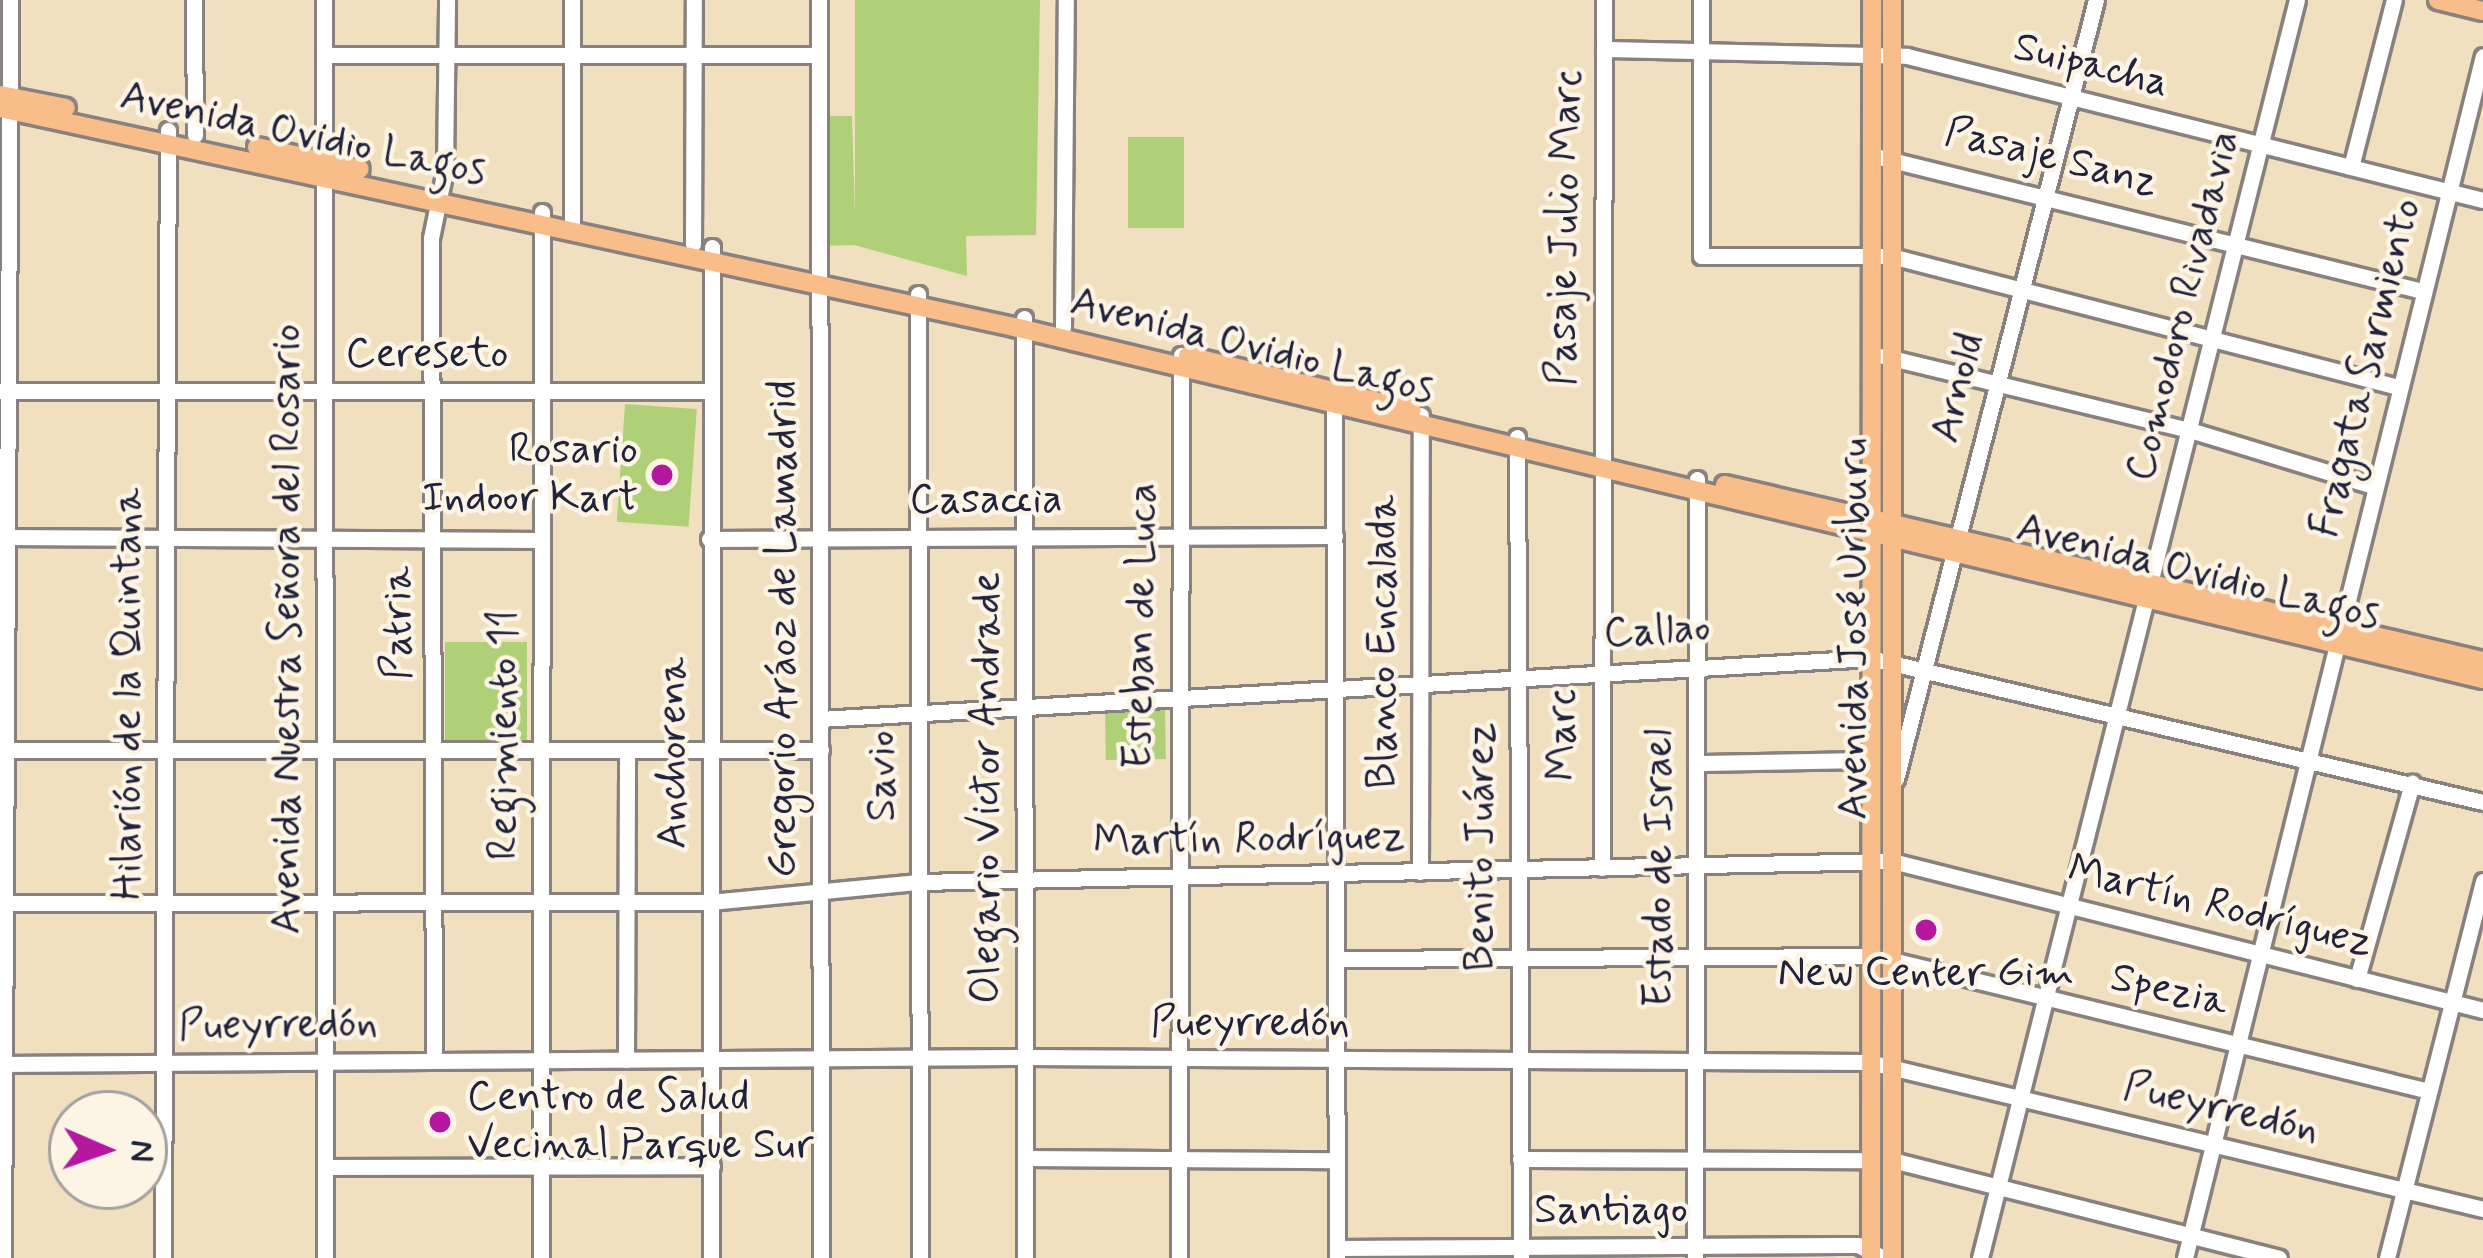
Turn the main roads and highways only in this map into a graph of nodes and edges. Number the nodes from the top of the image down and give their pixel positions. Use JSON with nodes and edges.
{"nodes":[{"id":1,"x":1871,"y":0,"type":"edge"},
{"id":2,"x":1892,"y":0,"type":"edge"},
{"id":3,"x":2438,"y":0,"type":"edge"},
{"id":4,"x":2483,"y":11,"type":"edge"},
{"id":5,"x":3,"y":102,"type":"edge"},
{"id":6,"x":168,"y":135,"type":"junction"},
{"id":7,"x":1881,"y":155,"type":"junction"},
{"id":8,"x":323,"y":167,"type":"junction"},
{"id":9,"x":1024,"y":324,"type":"junction"},
{"id":10,"x":1181,"y":361,"type":"junction"},
{"id":11,"x":1880,"y":526,"type":"junction"},
{"id":12,"x":2336,"y":634,"type":"junction"},
{"id":13,"x":1880,"y":659,"type":"junction"},
{"id":14,"x":2483,"y":662,"type":"edge"},
{"id":15,"x":2483,"y":679,"type":"edge"},
{"id":16,"x":1879,"y":1256,"type":"edge"}],
"edges":[{"from":1,"to":7,"type":"main road","name":"Avenida José Uriburu"},
{"from":2,"to":7,"type":"main road","name":"Avenida José Uriburu"},
{"from":3,"to":4,"type":"main road"},
{"from":5,"to":6,"type":"main road","name":"Avenida Ovidio Lagos"},
{"from":6,"to":8,"type":"main road","name":"Avenida Ovidio Lagos"},
{"from":6,"to":8,"type":"main road","name":"Avenida Ovidio Lagos"},
{"from":7,"to":11,"type":"main road","name":"Avenida José Uriburu"},
{"from":8,"to":9,"type":"main road","name":"Avenida Ovidio Lagos"},
{"from":9,"to":10,"type":"main road","name":"Avenida Ovidio Lagos"},
{"from":9,"to":10,"type":"main road","name":"Avenida Ovidio Lagos"},
{"from":10,"to":11,"type":"main road","name":"Avenida Ovidio Lagos"},
{"from":11,"to":12,"type":"main road","name":"Avenida Ovidio Lagos"},
{"from":11,"to":13,"type":"main road","name":"Avenida José Uriburu"},
{"from":12,"to":14,"type":"main road","name":"Avenida Ovidio Lagos"},
{"from":12,"to":15,"type":"main road","name":"Avenida Ovidio Lagos"},
{"from":13,"to":16,"type":"main road","name":"Avenida José Uriburu"},
{"from":13,"to":16,"type":"main road","name":"Avenida José Uriburu"}]}
